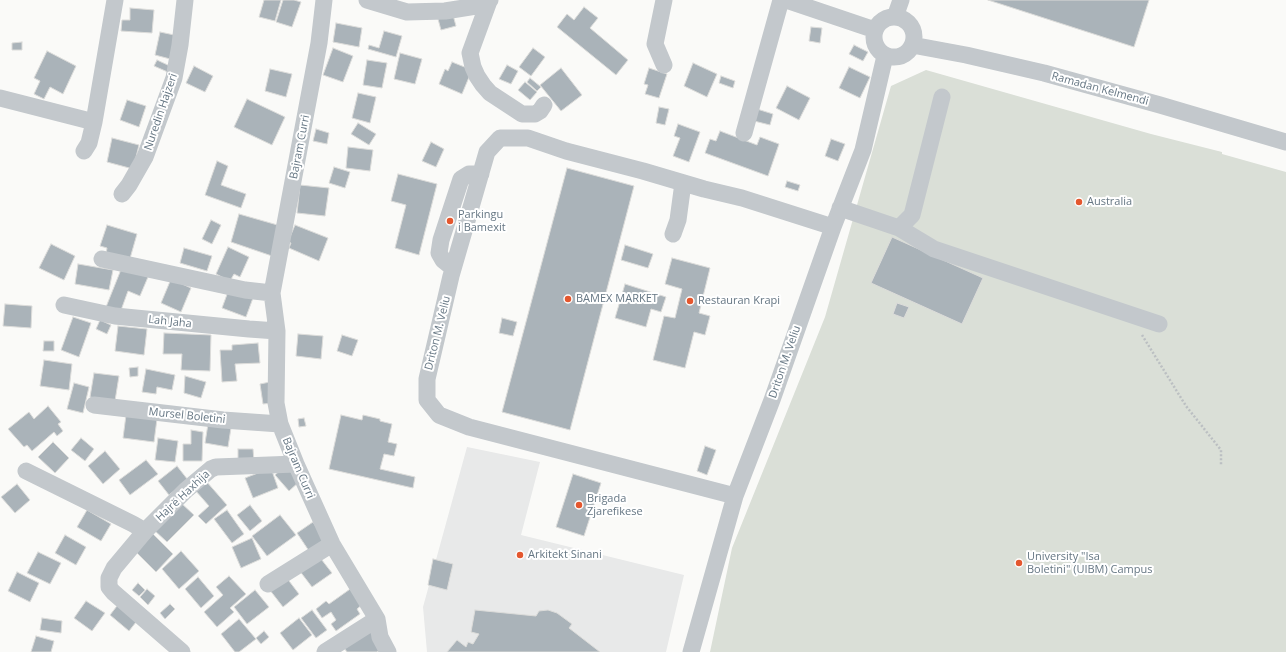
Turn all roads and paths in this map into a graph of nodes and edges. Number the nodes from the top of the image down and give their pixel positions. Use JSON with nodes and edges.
{"nodes":[{"id":1,"x":115,"y":0,"type":"edge"},
{"id":2,"x":185,"y":0,"type":"edge"},
{"id":3,"x":324,"y":0,"type":"edge"},
{"id":4,"x":367,"y":0,"type":"edge"},
{"id":5,"x":489,"y":0,"type":"edge"},
{"id":6,"x":664,"y":0,"type":"edge"},
{"id":7,"x":781,"y":0,"type":"edge"},
{"id":8,"x":786,"y":0,"type":"edge"},
{"id":9,"x":901,"y":0,"type":"edge"},
{"id":10,"x":895,"y":17,"type":"junction"},
{"id":11,"x":875,"y":30,"type":"junction"},
{"id":12,"x":912,"y":45,"type":"junction"},
{"id":13,"x":885,"y":56,"type":"junction"},
{"id":14,"x":664,"y":65,"type":"dead end"},
{"id":15,"x":942,"y":97,"type":"dead end"},
{"id":16,"x":0,"y":98,"type":"edge"},
{"id":17,"x":544,"y":105,"type":"dead end"},
{"id":18,"x":94,"y":122,"type":"junction"},
{"id":19,"x":744,"y":133,"type":"dead end"},
{"id":20,"x":1286,"y":142,"type":"edge"},
{"id":21,"x":84,"y":150,"type":"dead end"},
{"id":22,"x":683,"y":183,"type":"junction"},
{"id":23,"x":122,"y":194,"type":"dead end"},
{"id":24,"x":840,"y":208,"type":"junction"},
{"id":25,"x":833,"y":226,"type":"junction"},
{"id":26,"x":899,"y":228,"type":"junction"},
{"id":27,"x":673,"y":234,"type":"dead end"},
{"id":28,"x":102,"y":259,"type":"dead end"},
{"id":29,"x":272,"y":293,"type":"junction"},
{"id":30,"x":64,"y":305,"type":"dead end"},
{"id":31,"x":1130,"y":314,"type":"junction"},
{"id":32,"x":1159,"y":324,"type":"dead end"},
{"id":33,"x":277,"y":331,"type":"junction"},
{"id":34,"x":94,"y":405,"type":"dead end"},
{"id":35,"x":280,"y":424,"type":"junction"},
{"id":36,"x":296,"y":464,"type":"junction"},
{"id":37,"x":1222,"y":466,"type":"dead end"},
{"id":38,"x":26,"y":471,"type":"dead end"},
{"id":39,"x":735,"y":496,"type":"junction"},
{"id":40,"x":145,"y":531,"type":"junction"},
{"id":41,"x":332,"y":544,"type":"junction"},
{"id":42,"x":268,"y":584,"type":"dead end"},
{"id":43,"x":377,"y":619,"type":"junction"},
{"id":44,"x":182,"y":652,"type":"edge"},
{"id":45,"x":325,"y":652,"type":"edge"},
{"id":46,"x":388,"y":652,"type":"edge"},
{"id":47,"x":691,"y":652,"type":"edge"}],
"edges":[{"from":1,"to":18,"type":"street"},
{"from":2,"to":23,"type":"street","name":"Nuredin Hajzeri"},
{"from":3,"to":29,"type":"street","name":"Bajram Curri"},
{"from":4,"to":5,"type":"street"},
{"from":5,"to":17,"type":"street"},
{"from":6,"to":14,"type":"street"},
{"from":7,"to":19,"type":"street"},
{"from":8,"to":11,"type":"street"},
{"from":9,"to":10,"type":"street"},
{"from":10,"to":11,"type":"street"},
{"from":10,"to":12,"type":"street"},
{"from":11,"to":13,"type":"street"},
{"from":12,"to":13,"type":"street"},
{"from":12,"to":20,"type":"street","name":"Ramadan Kelmendi"},
{"from":13,"to":24,"type":"street","name":"Driton M. Veliu"},
{"from":15,"to":26,"type":"street"},
{"from":16,"to":18,"type":"street"},
{"from":18,"to":21,"type":"street"},
{"from":22,"to":25,"type":"street","name":"Driton M. Veliu"},
{"from":22,"to":27,"type":"street"},
{"from":22,"to":39,"type":"street","name":"Driton M. Veliu"},
{"from":24,"to":25,"type":"street","name":"Driton M. Veliu"},
{"from":24,"to":26,"type":"street"},
{"from":25,"to":39,"type":"street","name":"Driton M. Veliu"},
{"from":26,"to":31,"type":"street"},
{"from":28,"to":29,"type":"street"},
{"from":29,"to":33,"type":"street","name":"Bajram Curri"},
{"from":30,"to":33,"type":"street","name":"Lah Jaha"},
{"from":31,"to":32,"type":"street"},
{"from":31,"to":37,"type":"path"},
{"from":33,"to":35,"type":"street","name":"Bajram Curri"},
{"from":34,"to":35,"type":"street","name":"Mursel Boletini"},
{"from":35,"to":36,"type":"street","name":"Bajram Curri"},
{"from":36,"to":40,"type":"street","name":"Hajrë Haxhija"},
{"from":36,"to":41,"type":"street","name":"Bajram Curri"},
{"from":38,"to":40,"type":"street"},
{"from":39,"to":47,"type":"street","name":"Driton M. Veliu"},
{"from":40,"to":44,"type":"street","name":"Hajrë Haxhija"},
{"from":41,"to":42,"type":"street"},
{"from":41,"to":43,"type":"street","name":"Bajram Curri"},
{"from":43,"to":45,"type":"street"},
{"from":43,"to":46,"type":"street","name":"Bajram Curri"}]}
